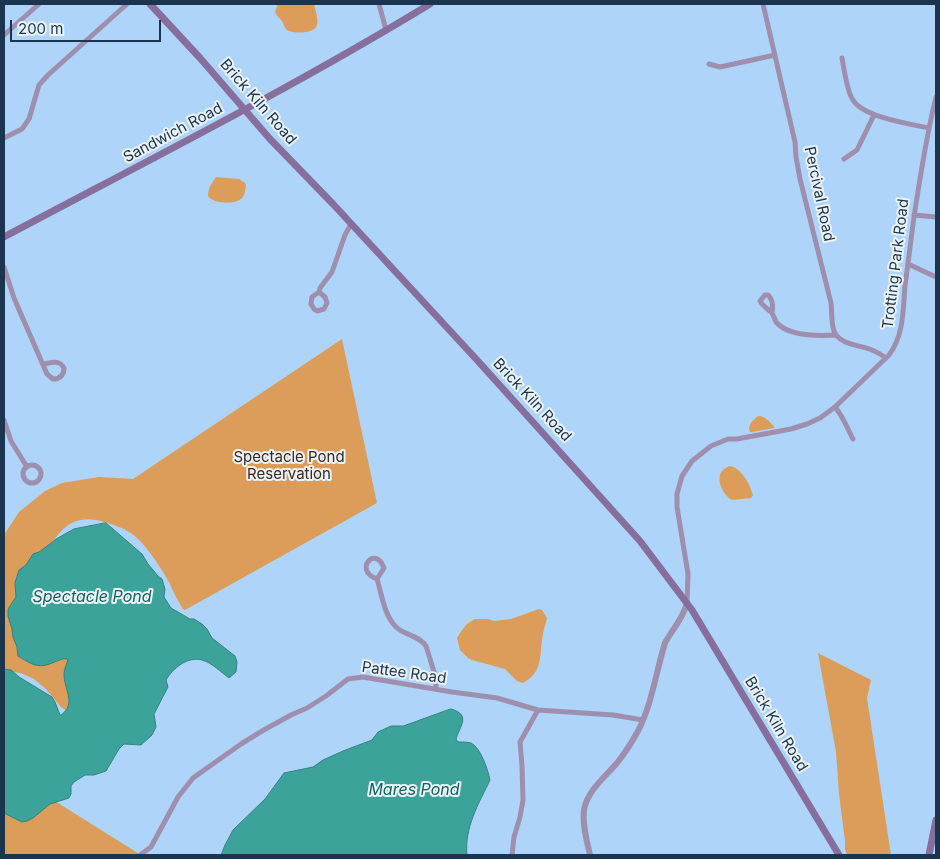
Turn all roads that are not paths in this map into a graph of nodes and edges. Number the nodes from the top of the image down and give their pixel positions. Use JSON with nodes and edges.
{"nodes":[{"id":1,"x":39,"y":4,"type":"edge"},
{"id":2,"x":127,"y":4,"type":"edge"},
{"id":3,"x":150,"y":4,"type":"edge"},
{"id":4,"x":379,"y":4,"type":"edge"},
{"id":5,"x":429,"y":4,"type":"edge"},
{"id":6,"x":763,"y":4,"type":"edge"},
{"id":7,"x":386,"y":30,"type":"junction"},
{"id":8,"x":4,"y":35,"type":"edge"},
{"id":9,"x":775,"y":55,"type":"junction"},
{"id":10,"x":842,"y":58,"type":"dead end"},
{"id":11,"x":709,"y":64,"type":"dead end"},
{"id":12,"x":936,"y":97,"type":"edge"},
{"id":13,"x":246,"y":110,"type":"junction"},
{"id":14,"x":874,"y":115,"type":"junction"},
{"id":15,"x":929,"y":128,"type":"junction"},
{"id":16,"x":4,"y":138,"type":"edge"},
{"id":17,"x":844,"y":159,"type":"dead end"},
{"id":18,"x":914,"y":215,"type":"junction"},
{"id":19,"x":936,"y":218,"type":"edge"},
{"id":20,"x":350,"y":224,"type":"junction"},
{"id":21,"x":4,"y":237,"type":"edge"},
{"id":22,"x":908,"y":264,"type":"junction"},
{"id":23,"x":4,"y":267,"type":"edge"},
{"id":24,"x":936,"y":277,"type":"edge"},
{"id":25,"x":319,"y":292,"type":"dead end"},
{"id":26,"x":772,"y":313,"type":"dead end"},
{"id":27,"x":836,"y":334,"type":"junction"},
{"id":28,"x":886,"y":358,"type":"junction"},
{"id":29,"x":43,"y":364,"type":"dead end"},
{"id":30,"x":835,"y":407,"type":"junction"},
{"id":31,"x":4,"y":420,"type":"edge"},
{"id":32,"x":853,"y":439,"type":"dead end"},
{"id":33,"x":27,"y":467,"type":"dead end"},
{"id":34,"x":377,"y":579,"type":"dead end"},
{"id":35,"x":687,"y":603,"type":"junction"},
{"id":36,"x":436,"y":689,"type":"junction"},
{"id":37,"x":538,"y":710,"type":"junction"},
{"id":38,"x":643,"y":720,"type":"junction"},
{"id":39,"x":936,"y":820,"type":"edge"},
{"id":40,"x":140,"y":855,"type":"edge"},
{"id":41,"x":512,"y":855,"type":"edge"},
{"id":42,"x":590,"y":855,"type":"edge"},
{"id":43,"x":839,"y":855,"type":"edge"},
{"id":44,"x":929,"y":855,"type":"edge"}],
"edges":[{"from":1,"to":8,"type":"street"},
{"from":2,"to":16,"type":"street"},
{"from":3,"to":13,"type":"main road","name":"Brick Kiln Road"},
{"from":4,"to":7,"type":"street"},
{"from":5,"to":7,"type":"main road","name":"Sandwich Road"},
{"from":6,"to":9,"type":"street","name":"Percival Road"},
{"from":7,"to":13,"type":"main road","name":"Sandwich Road"},
{"from":9,"to":11,"type":"street"},
{"from":9,"to":27,"type":"street","name":"Percival Road"},
{"from":10,"to":14,"type":"street"},
{"from":12,"to":15,"type":"street","name":"Trotting Park Road"},
{"from":13,"to":20,"type":"main road","name":"Brick Kiln Road"},
{"from":13,"to":21,"type":"main road","name":"Sandwich Road"},
{"from":14,"to":15,"type":"street"},
{"from":14,"to":17,"type":"street"},
{"from":15,"to":18,"type":"street","name":"Trotting Park Road"},
{"from":18,"to":19,"type":"street"},
{"from":18,"to":22,"type":"street","name":"Trotting Park Road"},
{"from":20,"to":25,"type":"street"},
{"from":20,"to":35,"type":"main road","name":"Brick Kiln Road"},
{"from":22,"to":24,"type":"street"},
{"from":22,"to":28,"type":"street","name":"Trotting Park Road"},
{"from":23,"to":29,"type":"street"},
{"from":26,"to":27,"type":"street"},
{"from":27,"to":28,"type":"street"},
{"from":28,"to":30,"type":"street","name":"Trotting Park Road"},
{"from":30,"to":32,"type":"street"},
{"from":30,"to":35,"type":"street","name":"Trotting Park Road"},
{"from":31,"to":33,"type":"street"},
{"from":34,"to":36,"type":"street"},
{"from":35,"to":38,"type":"street"},
{"from":35,"to":43,"type":"main road","name":"Brick Kiln Road"},
{"from":36,"to":37,"type":"street","name":"Pattee Road"},
{"from":36,"to":40,"type":"street","name":"Pattee Road"},
{"from":37,"to":38,"type":"street","name":"Pattee Road"},
{"from":37,"to":41,"type":"street"},
{"from":38,"to":42,"type":"street"},
{"from":39,"to":44,"type":"main road"}]}
